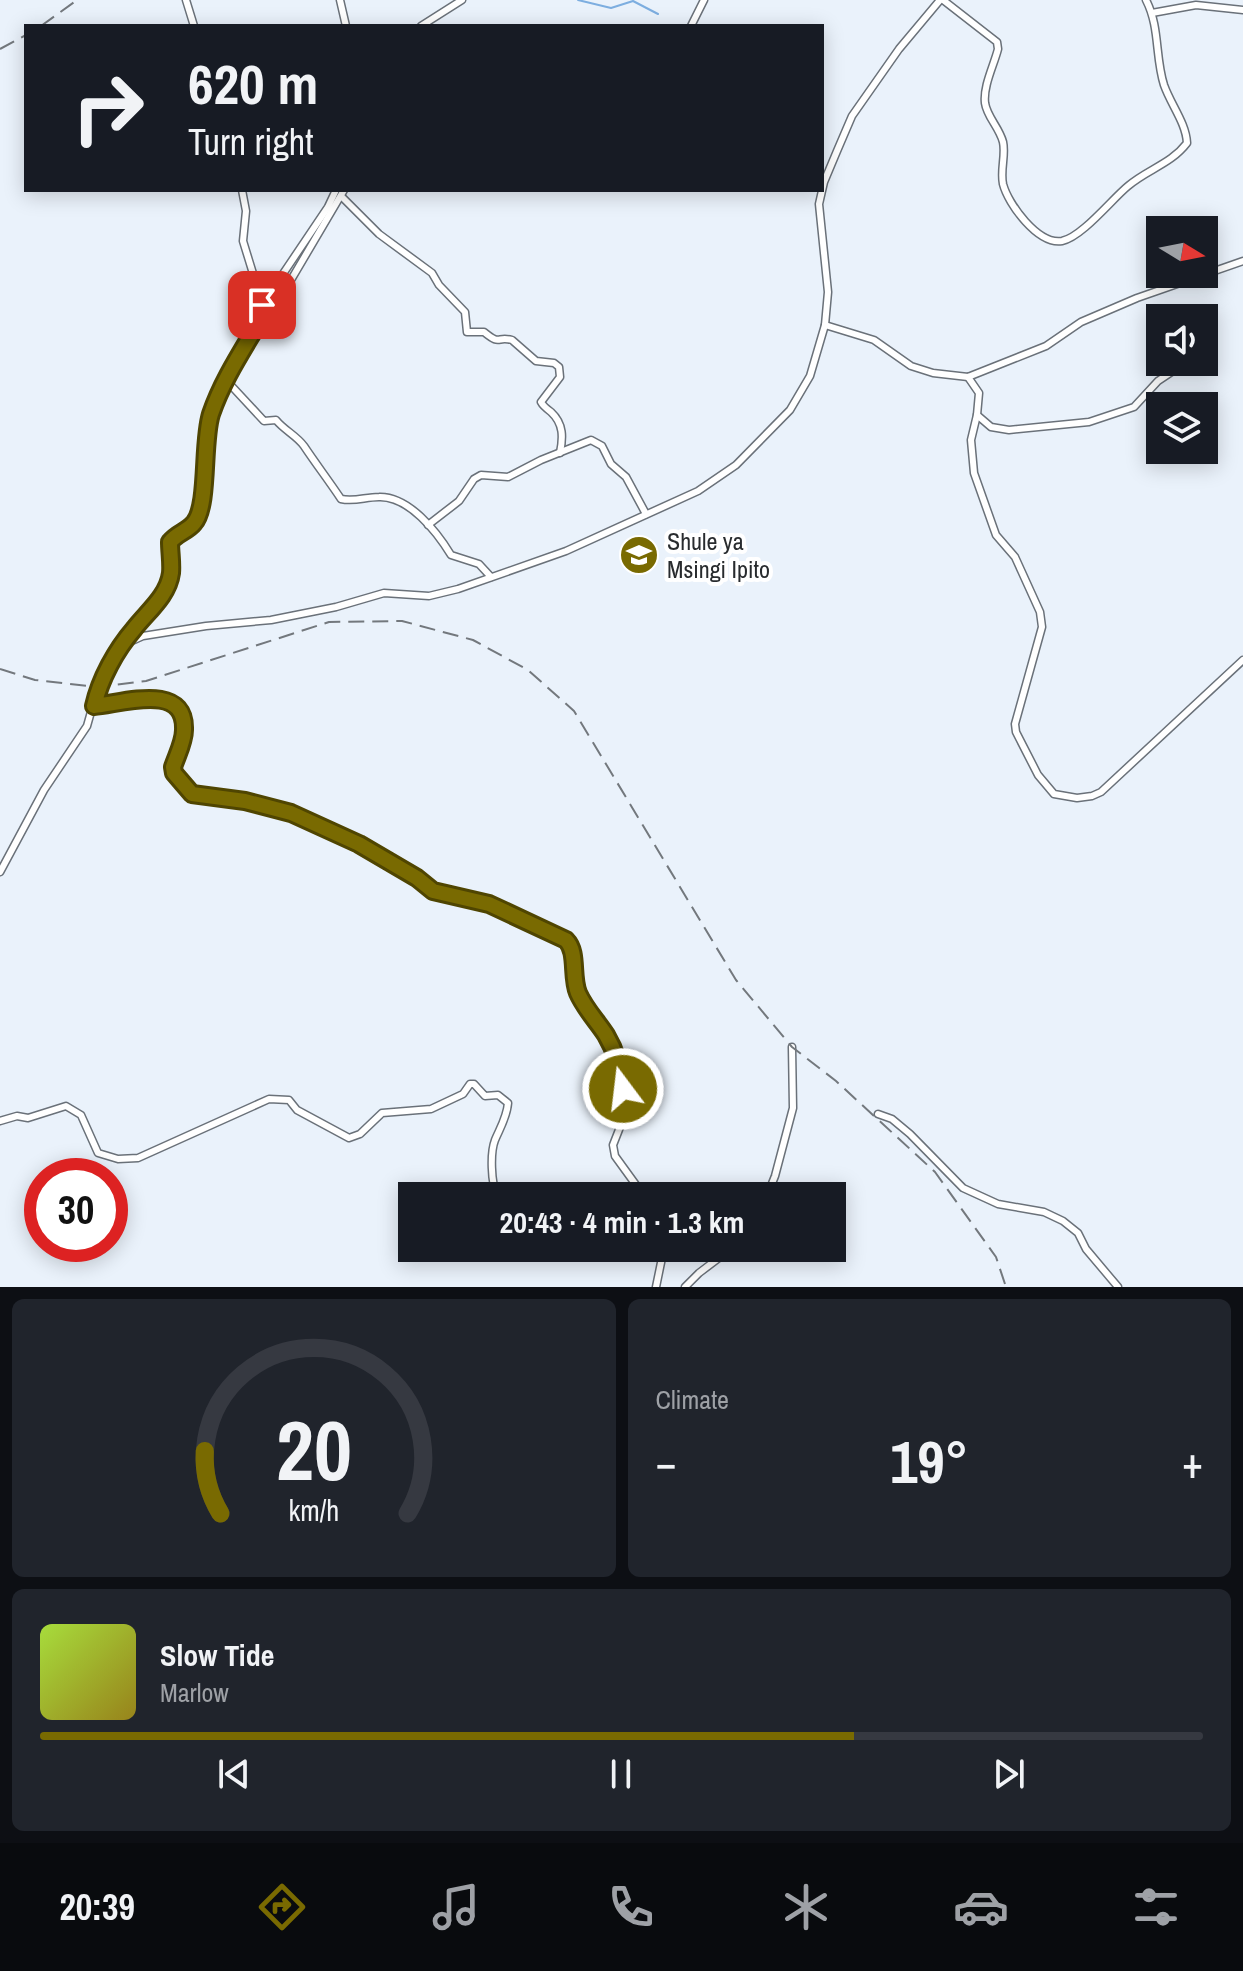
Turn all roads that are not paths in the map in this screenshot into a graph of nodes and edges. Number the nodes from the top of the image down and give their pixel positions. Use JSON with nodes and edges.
{"nodes":[{"id":1,"x":186,"y":0,"type":"edge"},
{"id":2,"x":340,"y":0,"type":"edge"},
{"id":3,"x":462,"y":0,"type":"edge"},
{"id":4,"x":704,"y":0,"type":"edge"},
{"id":5,"x":942,"y":0,"type":"edge"},
{"id":6,"x":1146,"y":0,"type":"edge"},
{"id":7,"x":1243,"y":10,"type":"edge"},
{"id":8,"x":1152,"y":13,"type":"junction"},
{"id":9,"x":193,"y":24,"type":"edge"},
{"id":10,"x":346,"y":24,"type":"edge"},
{"id":11,"x":424,"y":24,"type":"edge"},
{"id":12,"x":692,"y":24,"type":"edge"},
{"id":13,"x":824,"y":182,"type":"edge"},
{"id":14,"x":242,"y":192,"type":"edge"},
{"id":15,"x":340,"y":192,"type":"edge"},
{"id":16,"x":822,"y":192,"type":"edge"},
{"id":17,"x":1243,"y":261,"type":"edge"},
{"id":18,"x":264,"y":308,"type":"junction"},
{"id":19,"x":825,"y":325,"type":"junction"},
{"id":20,"x":1166,"y":376,"type":"edge"},
{"id":21,"x":968,"y":377,"type":"junction"},
{"id":22,"x":225,"y":379,"type":"junction"},
{"id":23,"x":977,"y":415,"type":"junction"},
{"id":24,"x":560,"y":453,"type":"junction"},
{"id":25,"x":646,"y":514,"type":"junction"},
{"id":26,"x":428,"y":525,"type":"junction"},
{"id":27,"x":491,"y":577,"type":"junction"},
{"id":28,"x":123,"y":645,"type":"junction"},
{"id":29,"x":1243,"y":660,"type":"edge"},
{"id":30,"x":94,"y":706,"type":"junction"},
{"id":31,"x":0,"y":872,"type":"edge"},
{"id":32,"x":792,"y":1047,"type":"dead end"},
{"id":33,"x":878,"y":1114,"type":"dead end"},
{"id":34,"x":0,"y":1121,"type":"edge"},
{"id":35,"x":492,"y":1182,"type":"edge"},
{"id":36,"x":634,"y":1182,"type":"edge"},
{"id":37,"x":773,"y":1182,"type":"edge"},
{"id":38,"x":661,"y":1262,"type":"edge"},
{"id":39,"x":715,"y":1262,"type":"edge"},
{"id":40,"x":656,"y":1287,"type":"edge"},
{"id":41,"x":685,"y":1287,"type":"edge"},
{"id":42,"x":1118,"y":1287,"type":"edge"}],
"edges":[{"from":1,"to":9,"type":"street"},
{"from":2,"to":10,"type":"street"},
{"from":3,"to":11,"type":"street"},
{"from":4,"to":12,"type":"street"},
{"from":5,"to":8,"type":"street"},
{"from":5,"to":13,"type":"street"},
{"from":6,"to":8,"type":"street"},
{"from":7,"to":8,"type":"street"},
{"from":14,"to":18,"type":"street"},
{"from":15,"to":18,"type":"street"},
{"from":15,"to":24,"type":"street"},
{"from":16,"to":19,"type":"street"},
{"from":17,"to":21,"type":"street"},
{"from":18,"to":22,"type":"street"},
{"from":19,"to":21,"type":"street"},
{"from":19,"to":25,"type":"street"},
{"from":20,"to":23,"type":"street"},
{"from":21,"to":23,"type":"street"},
{"from":22,"to":26,"type":"street"},
{"from":22,"to":28,"type":"street"},
{"from":23,"to":29,"type":"street"},
{"from":24,"to":25,"type":"street"},
{"from":24,"to":26,"type":"street"},
{"from":25,"to":27,"type":"street"},
{"from":26,"to":27,"type":"street"},
{"from":27,"to":28,"type":"street"},
{"from":28,"to":30,"type":"street"},
{"from":30,"to":31,"type":"street"},
{"from":30,"to":36,"type":"street"},
{"from":32,"to":37,"type":"street"},
{"from":33,"to":42,"type":"street"},
{"from":34,"to":35,"type":"street"},
{"from":38,"to":40,"type":"street"},
{"from":39,"to":41,"type":"street"}]}
